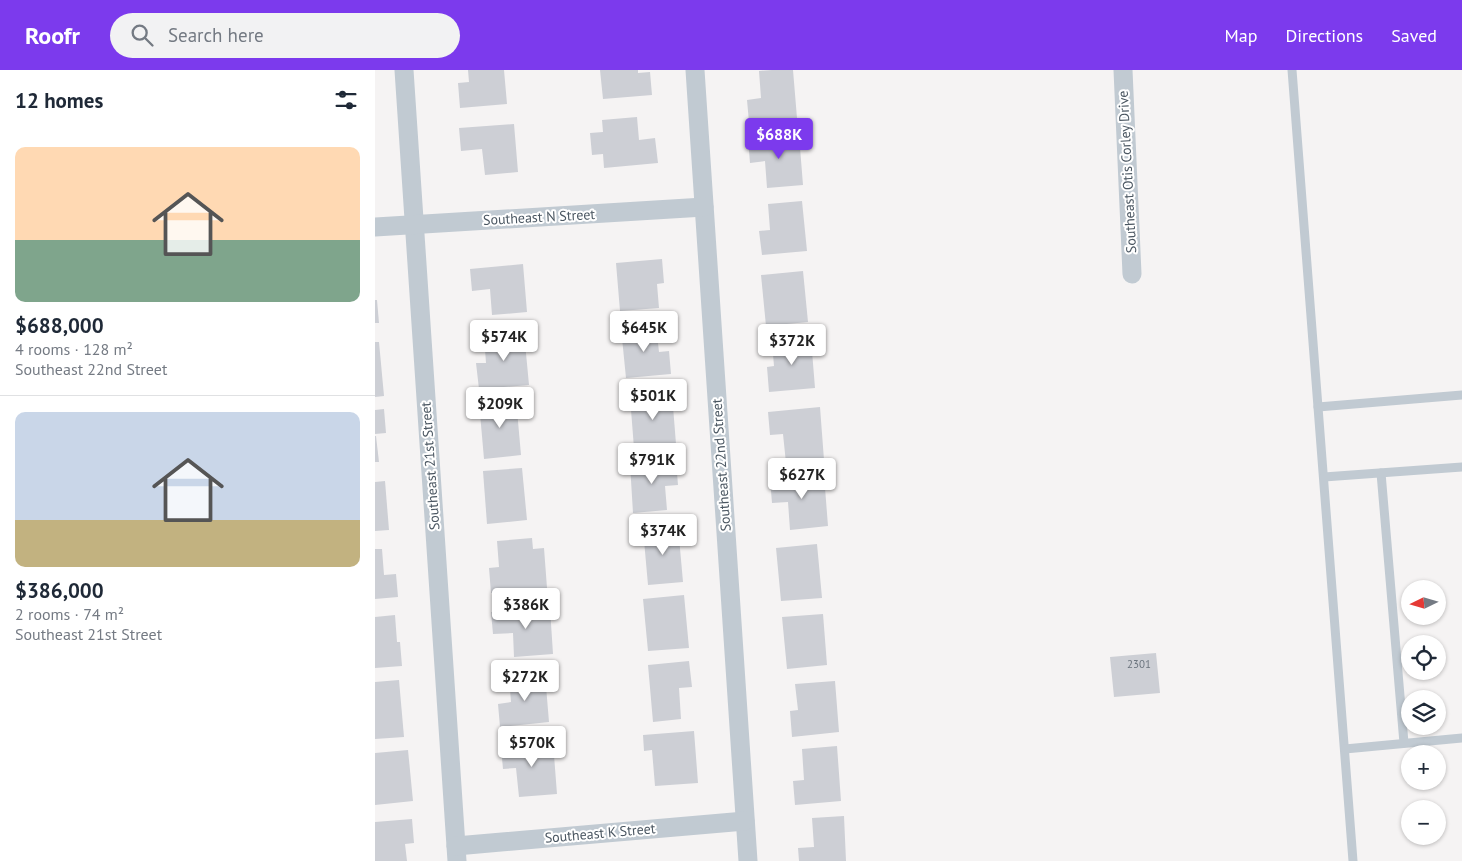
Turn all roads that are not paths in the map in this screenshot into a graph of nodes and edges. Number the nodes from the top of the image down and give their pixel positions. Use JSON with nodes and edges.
{"nodes":[{"id":1,"x":404,"y":70,"type":"edge"},
{"id":2,"x":695,"y":70,"type":"edge"},
{"id":3,"x":1123,"y":70,"type":"edge"},
{"id":4,"x":1292,"y":70,"type":"edge"},
{"id":5,"x":704,"y":207,"type":"junction"},
{"id":6,"x":414,"y":224,"type":"junction"},
{"id":7,"x":375,"y":227,"type":"edge"},
{"id":8,"x":1132,"y":274,"type":"dead end"},
{"id":9,"x":1462,"y":395,"type":"edge"},
{"id":10,"x":1318,"y":407,"type":"junction"},
{"id":11,"x":1462,"y":467,"type":"edge"},
{"id":12,"x":1381,"y":473,"type":"junction"},
{"id":13,"x":1324,"y":477,"type":"junction"},
{"id":14,"x":1462,"y":738,"type":"edge"},
{"id":15,"x":1404,"y":743,"type":"junction"},
{"id":16,"x":1345,"y":749,"type":"junction"},
{"id":17,"x":745,"y":821,"type":"junction"},
{"id":18,"x":456,"y":854,"type":"edge"},
{"id":19,"x":747,"y":861,"type":"edge"},
{"id":20,"x":1353,"y":861,"type":"edge"}],
"edges":[{"from":1,"to":6,"type":"street","name":"Southeast 21st Street"},
{"from":2,"to":5,"type":"street","name":"Southeast 22nd Street"},
{"from":3,"to":8,"type":"street","name":"Southeast Otis Corley Drive"},
{"from":4,"to":10,"type":"lane"},
{"from":5,"to":6,"type":"street","name":"Southeast N Street"},
{"from":5,"to":17,"type":"street","name":"Southeast 22nd Street"},
{"from":6,"to":7,"type":"street","name":"Southeast N Street"},
{"from":6,"to":18,"type":"street","name":"Southeast 21st Street"},
{"from":9,"to":10,"type":"lane"},
{"from":10,"to":13,"type":"lane"},
{"from":11,"to":12,"type":"lane"},
{"from":12,"to":13,"type":"lane"},
{"from":12,"to":15,"type":"lane"},
{"from":13,"to":16,"type":"lane"},
{"from":14,"to":15,"type":"lane"},
{"from":15,"to":16,"type":"lane"},
{"from":16,"to":20,"type":"lane"},
{"from":17,"to":18,"type":"street","name":"Southeast K Street"},
{"from":17,"to":19,"type":"street","name":"Southeast 22nd Street"}]}
